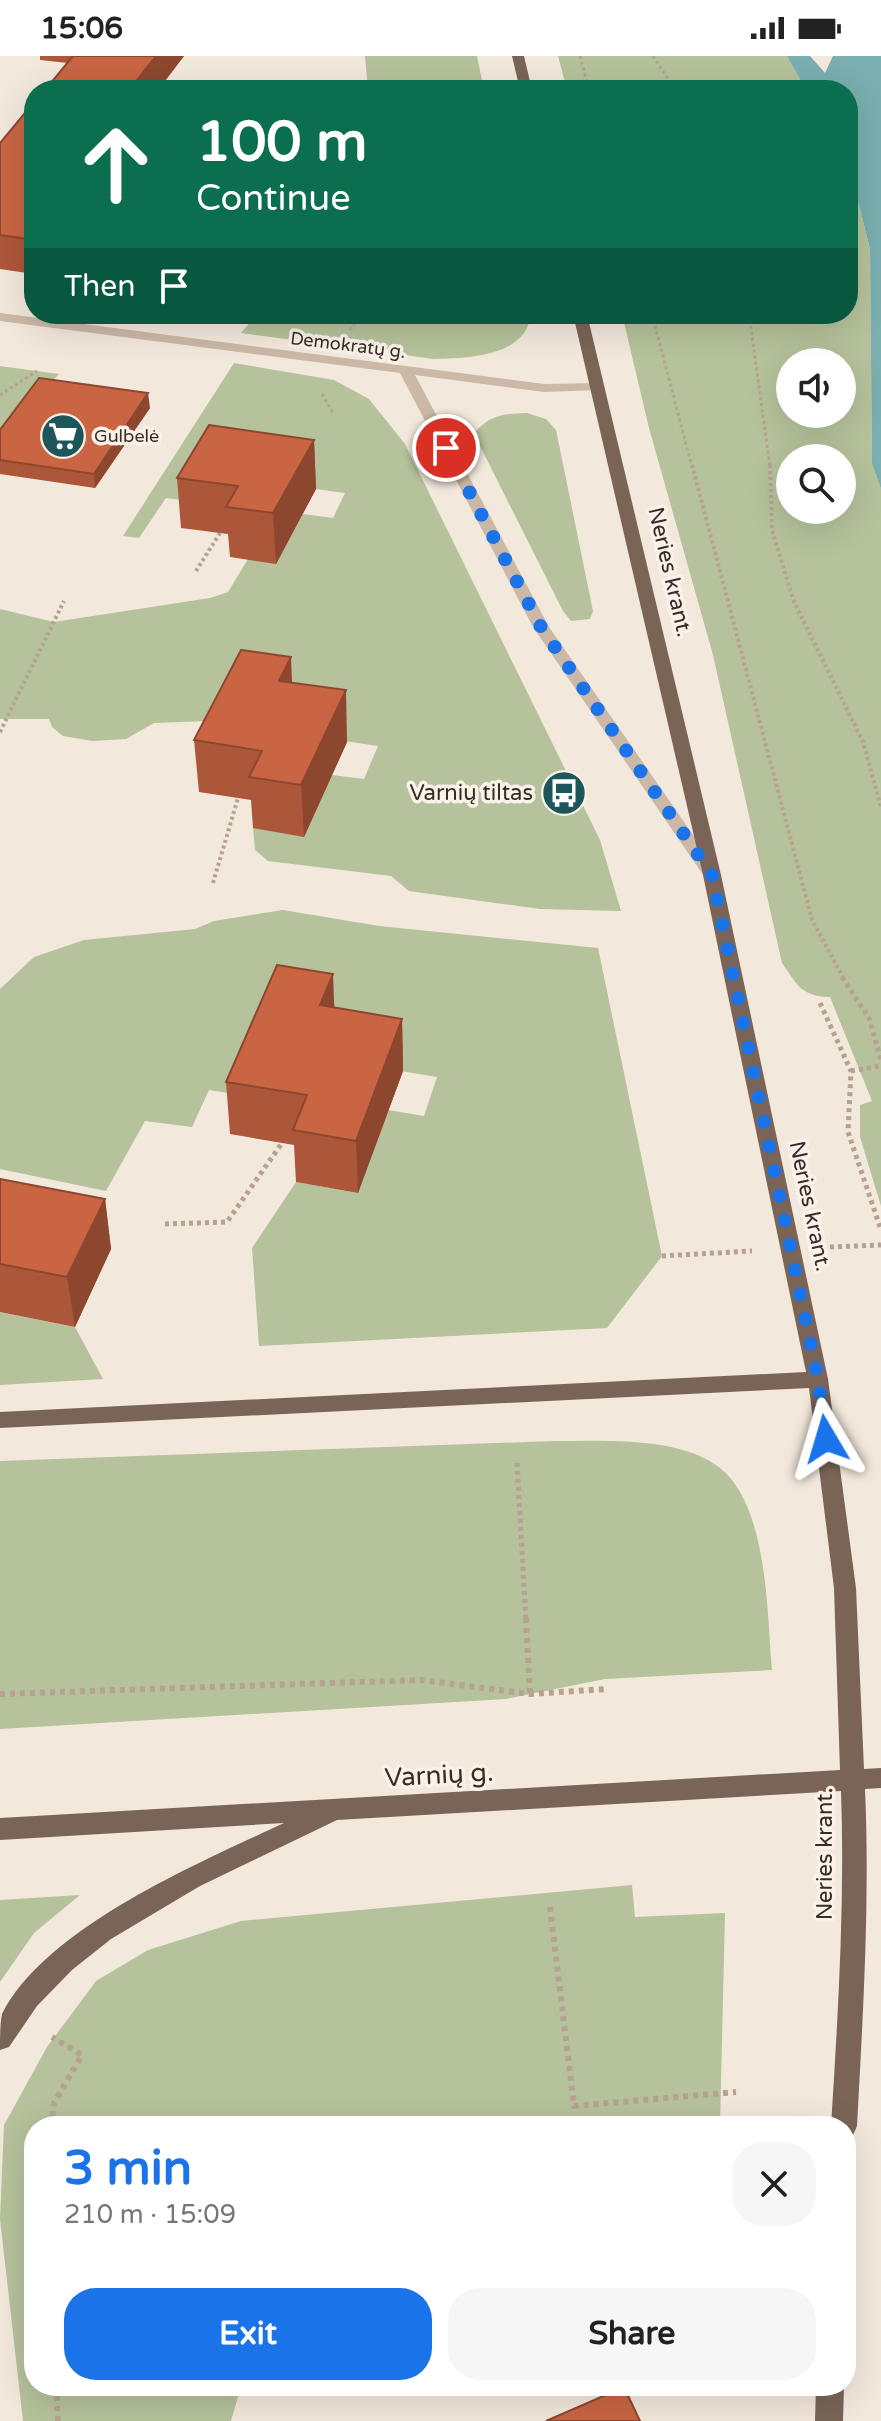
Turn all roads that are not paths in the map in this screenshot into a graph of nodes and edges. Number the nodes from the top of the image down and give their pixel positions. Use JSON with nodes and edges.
{"nodes":[{"id":1,"x":518,"y":56,"type":"edge"},
{"id":2,"x":524,"y":80,"type":"edge"},
{"id":3,"x":0,"y":317,"type":"edge"},
{"id":4,"x":24,"y":320,"type":"edge"},
{"id":5,"x":53,"y":324,"type":"edge"},
{"id":6,"x":582,"y":324,"type":"edge"},
{"id":7,"x":406,"y":371,"type":"junction"},
{"id":8,"x":598,"y":386,"type":"junction"},
{"id":9,"x":712,"y":875,"type":"junction"},
{"id":10,"x":818,"y":1379,"type":"junction"},
{"id":11,"x":0,"y":1420,"type":"edge"},
{"id":12,"x":881,"y":1778,"type":"edge"},
{"id":13,"x":339,"y":1808,"type":"junction"},
{"id":14,"x":0,"y":1829,"type":"edge"},
{"id":15,"x":0,"y":2038,"type":"edge"},
{"id":16,"x":845,"y":2116,"type":"edge"},
{"id":17,"x":830,"y":2396,"type":"edge"},
{"id":18,"x":829,"y":2421,"type":"edge"}],
"edges":[{"from":1,"to":2,"type":"main road"},
{"from":3,"to":4,"type":"street","name":"Demokratų g."},
{"from":5,"to":7,"type":"street","name":"Demokratų g."},
{"from":6,"to":8,"type":"main road","name":"Neries krant."},
{"from":7,"to":8,"type":"street","name":"Demokratų g."},
{"from":7,"to":9,"type":"street"},
{"from":8,"to":9,"type":"main road","name":"Neries krant."},
{"from":9,"to":10,"type":"main road","name":"Neries krant."},
{"from":10,"to":11,"type":"main road"},
{"from":10,"to":16,"type":"main road","name":"Neries krant."},
{"from":12,"to":13,"type":"main road","name":"Varnių g."},
{"from":13,"to":14,"type":"main road","name":"Varnių g."},
{"from":13,"to":15,"type":"main road"},
{"from":17,"to":18,"type":"main road"}]}
